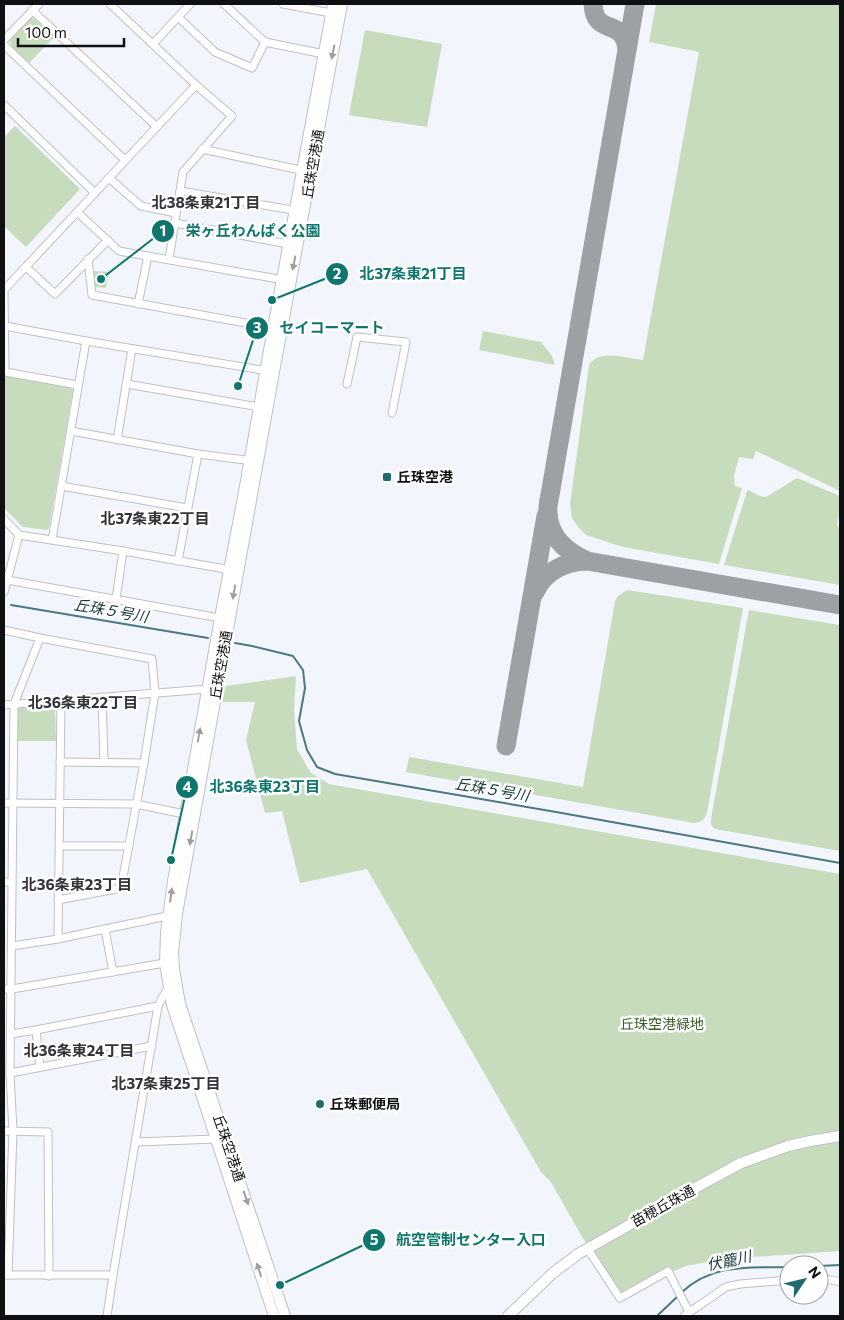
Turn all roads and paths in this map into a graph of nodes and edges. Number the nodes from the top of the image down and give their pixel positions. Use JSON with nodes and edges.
{"nodes":[{"id":1,"x":39,"y":4,"type":"edge"},
{"id":2,"x":110,"y":4,"type":"edge"},
{"id":3,"x":190,"y":4,"type":"edge"},
{"id":4,"x":224,"y":4,"type":"edge"},
{"id":5,"x":283,"y":4,"type":"edge"},
{"id":6,"x":342,"y":4,"type":"edge"},
{"id":7,"x":332,"y":8,"type":"edge"},
{"id":8,"x":32,"y":10,"type":"junction"},
{"id":9,"x":178,"y":16,"type":"junction"},
{"id":10,"x":4,"y":40,"type":"edge"},
{"id":11,"x":265,"y":42,"type":"junction"},
{"id":12,"x":152,"y":44,"type":"junction"},
{"id":13,"x":4,"y":45,"type":"edge"},
{"id":14,"x":324,"y":54,"type":"junction"},
{"id":15,"x":196,"y":85,"type":"junction"},
{"id":16,"x":4,"y":105,"type":"edge"},
{"id":17,"x":157,"y":127,"type":"junction"},
{"id":18,"x":202,"y":149,"type":"junction"},
{"id":19,"x":126,"y":160,"type":"junction"},
{"id":20,"x":307,"y":172,"type":"junction"},
{"id":21,"x":109,"y":178,"type":"junction"},
{"id":22,"x":180,"y":191,"type":"junction"},
{"id":23,"x":95,"y":193,"type":"junction"},
{"id":24,"x":299,"y":211,"type":"junction"},
{"id":25,"x":78,"y":212,"type":"junction"},
{"id":26,"x":176,"y":213,"type":"junction"},
{"id":27,"x":175,"y":223,"type":"junction"},
{"id":28,"x":108,"y":240,"type":"junction"},
{"id":29,"x":288,"y":244,"type":"junction"},
{"id":30,"x":148,"y":256,"type":"junction"},
{"id":31,"x":88,"y":259,"type":"junction"},
{"id":32,"x":168,"y":259,"type":"junction"},
{"id":33,"x":26,"y":267,"type":"junction"},
{"id":34,"x":286,"y":280,"type":"junction"},
{"id":35,"x":4,"y":291,"type":"edge"},
{"id":36,"x":138,"y":304,"type":"junction"},
{"id":37,"x":5,"y":326,"type":"edge"},
{"id":38,"x":273,"y":328,"type":"junction"},
{"id":39,"x":86,"y":341,"type":"junction"},
{"id":40,"x":132,"y":349,"type":"junction"},
{"id":41,"x":270,"y":371,"type":"junction"},
{"id":42,"x":126,"y":384,"type":"junction"},
{"id":43,"x":347,"y":384,"type":"dead end"},
{"id":44,"x":78,"y":385,"type":"junction"},
{"id":45,"x":259,"y":407,"type":"junction"},
{"id":46,"x":392,"y":413,"type":"dead end"},
{"id":47,"x":71,"y":431,"type":"junction"},
{"id":48,"x":116,"y":440,"type":"junction"},
{"id":49,"x":198,"y":454,"type":"junction"},
{"id":50,"x":254,"y":461,"type":"junction"},
{"id":51,"x":61,"y":486,"type":"junction"},
{"id":52,"x":187,"y":508,"type":"junction"},
{"id":53,"x":4,"y":520,"type":"edge"},
{"id":54,"x":19,"y":535,"type":"junction"},
{"id":55,"x":52,"y":540,"type":"junction"},
{"id":56,"x":123,"y":551,"type":"junction"},
{"id":57,"x":178,"y":561,"type":"junction"},
{"id":58,"x":234,"y":570,"type":"junction"},
{"id":59,"x":7,"y":580,"type":"junction"},
{"id":60,"x":4,"y":592,"type":"edge"},
{"id":61,"x":116,"y":599,"type":"junction"},
{"id":62,"x":220,"y":618,"type":"junction"},
{"id":63,"x":4,"y":630,"type":"edge"},
{"id":64,"x":40,"y":638,"type":"junction"},
{"id":65,"x":208,"y":689,"type":"junction"},
{"id":66,"x":155,"y":693,"type":"junction"},
{"id":67,"x":102,"y":697,"type":"junction"},
{"id":68,"x":61,"y":700,"type":"junction"},
{"id":69,"x":14,"y":704,"type":"junction"},
{"id":70,"x":4,"y":705,"type":"edge"},
{"id":71,"x":60,"y":762,"type":"junction"},
{"id":72,"x":104,"y":762,"type":"junction"},
{"id":73,"x":144,"y":763,"type":"junction"},
{"id":74,"x":4,"y":803,"type":"edge"},
{"id":75,"x":13,"y":803,"type":"junction"},
{"id":76,"x":60,"y":803,"type":"junction"},
{"id":77,"x":136,"y":804,"type":"junction"},
{"id":78,"x":190,"y":815,"type":"junction"},
{"id":79,"x":60,"y":846,"type":"junction"},
{"id":80,"x":129,"y":846,"type":"junction"},
{"id":81,"x":4,"y":882,"type":"edge"},
{"id":82,"x":12,"y":882,"type":"junction"},
{"id":83,"x":58,"y":900,"type":"junction"},
{"id":84,"x":173,"y":915,"type":"junction"},
{"id":85,"x":105,"y":929,"type":"junction"},
{"id":86,"x":58,"y":939,"type":"junction"},
{"id":87,"x":12,"y":946,"type":"junction"},
{"id":88,"x":169,"y":961,"type":"junction"},
{"id":89,"x":113,"y":972,"type":"junction"},
{"id":90,"x":173,"y":985,"type":"junction"},
{"id":91,"x":8,"y":989,"type":"edge"},
{"id":92,"x":158,"y":1006,"type":"junction"},
{"id":93,"x":36,"y":1030,"type":"junction"},
{"id":94,"x":10,"y":1034,"type":"junction"},
{"id":95,"x":152,"y":1046,"type":"junction"},
{"id":96,"x":40,"y":1067,"type":"junction"},
{"id":97,"x":10,"y":1072,"type":"junction"},
{"id":98,"x":4,"y":1131,"type":"edge"},
{"id":99,"x":13,"y":1131,"type":"junction"},
{"id":100,"x":840,"y":1136,"type":"edge"},
{"id":101,"x":216,"y":1139,"type":"junction"},
{"id":102,"x":136,"y":1142,"type":"junction"},
{"id":103,"x":588,"y":1248,"type":"junction"},
{"id":104,"x":6,"y":1275,"type":"edge"},
{"id":105,"x":113,"y":1275,"type":"junction"},
{"id":106,"x":49,"y":1276,"type":"junction"},
{"id":107,"x":779,"y":1281,"type":"edge"},
{"id":108,"x":686,"y":1314,"type":"edge"},
{"id":109,"x":107,"y":1316,"type":"edge"},
{"id":110,"x":274,"y":1316,"type":"edge"},
{"id":111,"x":285,"y":1316,"type":"edge"},
{"id":112,"x":508,"y":1316,"type":"edge"}],
"edges":[{"from":1,"to":8,"type":"street"},
{"from":2,"to":12,"type":"street"},
{"from":3,"to":9,"type":"street"},
{"from":4,"to":11,"type":"street"},
{"from":5,"to":7,"type":"street"},
{"from":6,"to":20,"type":"main road","name":"丘珠空港通","one_way":true},
{"from":7,"to":14,"type":"main road","name":"丘珠空港通"},
{"from":8,"to":10,"type":"street"},
{"from":8,"to":17,"type":"street"},
{"from":9,"to":11,"type":"street"},
{"from":9,"to":12,"type":"street"},
{"from":11,"to":14,"type":"street"},
{"from":12,"to":15,"type":"street"},
{"from":13,"to":19,"type":"street"},
{"from":14,"to":20,"type":"main road","name":"丘珠空港通"},
{"from":15,"to":17,"type":"street"},
{"from":15,"to":18,"type":"street"},
{"from":16,"to":23,"type":"street"},
{"from":17,"to":19,"type":"street"},
{"from":18,"to":20,"type":"street"},
{"from":18,"to":22,"type":"street"},
{"from":19,"to":21,"type":"street"},
{"from":20,"to":24,"type":"main road","name":"丘珠空港通"},
{"from":21,"to":23,"type":"street"},
{"from":21,"to":26,"type":"street"},
{"from":22,"to":24,"type":"street"},
{"from":22,"to":26,"type":"street"},
{"from":23,"to":25,"type":"street"},
{"from":24,"to":29,"type":"main road","name":"丘珠空港通"},
{"from":24,"to":34,"type":"main road","name":"丘珠空港通","one_way":true},
{"from":25,"to":28,"type":"street"},
{"from":25,"to":33,"type":"street"},
{"from":26,"to":27,"type":"street"},
{"from":27,"to":29,"type":"street"},
{"from":27,"to":32,"type":"street"},
{"from":28,"to":30,"type":"street"},
{"from":28,"to":31,"type":"street"},
{"from":29,"to":34,"type":"main road","name":"丘珠空港通"},
{"from":30,"to":32,"type":"street"},
{"from":30,"to":36,"type":"street"},
{"from":31,"to":33,"type":"street"},
{"from":31,"to":36,"type":"street"},
{"from":32,"to":34,"type":"street"},
{"from":33,"to":35,"type":"street"},
{"from":34,"to":38,"type":"main road","name":"丘珠空港通"},
{"from":34,"to":41,"type":"main road","name":"丘珠空港通"},
{"from":35,"to":37,"type":"street"},
{"from":36,"to":38,"type":"street"},
{"from":37,"to":39,"type":"street"},
{"from":37,"to":44,"type":"street"},
{"from":38,"to":41,"type":"main road","name":"丘珠空港通"},
{"from":39,"to":40,"type":"street"},
{"from":39,"to":44,"type":"street"},
{"from":40,"to":41,"type":"street"},
{"from":40,"to":42,"type":"street"},
{"from":41,"to":45,"type":"main road","name":"丘珠空港通"},
{"from":41,"to":50,"type":"main road","name":"丘珠空港通"},
{"from":42,"to":45,"type":"street"},
{"from":42,"to":48,"type":"street"},
{"from":43,"to":46,"type":"street"},
{"from":44,"to":47,"type":"street"},
{"from":45,"to":50,"type":"main road","name":"丘珠空港通"},
{"from":47,"to":48,"type":"street"},
{"from":47,"to":51,"type":"street"},
{"from":48,"to":49,"type":"street"},
{"from":49,"to":50,"type":"street"},
{"from":49,"to":52,"type":"street"},
{"from":50,"to":58,"type":"main road","name":"丘珠空港通"},
{"from":51,"to":52,"type":"street"},
{"from":51,"to":55,"type":"street"},
{"from":52,"to":57,"type":"street"},
{"from":53,"to":54,"type":"street"},
{"from":54,"to":55,"type":"street"},
{"from":54,"to":59,"type":"street"},
{"from":55,"to":56,"type":"street"},
{"from":56,"to":57,"type":"street"},
{"from":56,"to":61,"type":"street"},
{"from":57,"to":58,"type":"street"},
{"from":58,"to":62,"type":"main road","name":"丘珠空港通"},
{"from":58,"to":78,"type":"main road","name":"丘珠空港通","one_way":true},
{"from":59,"to":60,"type":"street"},
{"from":59,"to":61,"type":"street"},
{"from":61,"to":62,"type":"street"},
{"from":62,"to":65,"type":"main road","name":"丘珠空港通"},
{"from":63,"to":64,"type":"street"},
{"from":64,"to":66,"type":"street"},
{"from":64,"to":69,"type":"street"},
{"from":65,"to":66,"type":"street"},
{"from":78,"to":65,"type":"main road","name":"丘珠空港通","one_way":true},
{"from":66,"to":67,"type":"street"},
{"from":66,"to":73,"type":"street"},
{"from":67,"to":68,"type":"street"},
{"from":67,"to":72,"type":"street"},
{"from":68,"to":69,"type":"street"},
{"from":68,"to":71,"type":"street"},
{"from":69,"to":70,"type":"street"},
{"from":69,"to":75,"type":"street"},
{"from":71,"to":72,"type":"street"},
{"from":71,"to":76,"type":"street"},
{"from":72,"to":73,"type":"street"},
{"from":73,"to":77,"type":"street"},
{"from":74,"to":75,"type":"street"},
{"from":75,"to":76,"type":"street"},
{"from":75,"to":82,"type":"street"},
{"from":76,"to":77,"type":"street"},
{"from":76,"to":79,"type":"street"},
{"from":77,"to":78,"type":"street"},
{"from":77,"to":80,"type":"street"},
{"from":78,"to":84,"type":"main road","name":"丘珠空港通"},
{"from":79,"to":80,"type":"street"},
{"from":79,"to":83,"type":"street"},
{"from":80,"to":83,"type":"street"},
{"from":81,"to":82,"type":"street"},
{"from":82,"to":87,"type":"street"},
{"from":83,"to":86,"type":"street"},
{"from":84,"to":85,"type":"street"},
{"from":84,"to":88,"type":"main road","name":"丘珠空港通"},
{"from":85,"to":86,"type":"street"},
{"from":85,"to":89,"type":"street"},
{"from":86,"to":87,"type":"street"},
{"from":87,"to":91,"type":"street"},
{"from":88,"to":89,"type":"street"},
{"from":88,"to":90,"type":"main road","name":"丘珠空港通"},
{"from":89,"to":91,"type":"street"},
{"from":90,"to":92,"type":"street"},
{"from":90,"to":101,"type":"main road","name":"丘珠空港通"},
{"from":90,"to":111,"type":"main road","name":"丘珠空港通","one_way":true},
{"from":91,"to":94,"type":"street"},
{"from":92,"to":93,"type":"street"},
{"from":92,"to":95,"type":"street"},
{"from":93,"to":94,"type":"street"},
{"from":93,"to":96,"type":"street"},
{"from":94,"to":97,"type":"street"},
{"from":95,"to":96,"type":"street"},
{"from":95,"to":102,"type":"street"},
{"from":96,"to":97,"type":"street"},
{"from":97,"to":99,"type":"street"},
{"from":98,"to":99,"type":"street"},
{"from":99,"to":104,"type":"street"},
{"from":99,"to":106,"type":"street"},
{"from":100,"to":103,"type":"main road","name":"苗穂丘珠通"},
{"from":101,"to":102,"type":"street"},
{"from":110,"to":101,"type":"main road","name":"丘珠空港通","one_way":true},
{"from":102,"to":105,"type":"street"},
{"from":103,"to":108,"type":"street"},
{"from":103,"to":112,"type":"main road","name":"苗穂丘珠通"},
{"from":104,"to":106,"type":"street"},
{"from":105,"to":106,"type":"street"},
{"from":105,"to":109,"type":"street"},
{"from":107,"to":108,"type":"street"}]}
